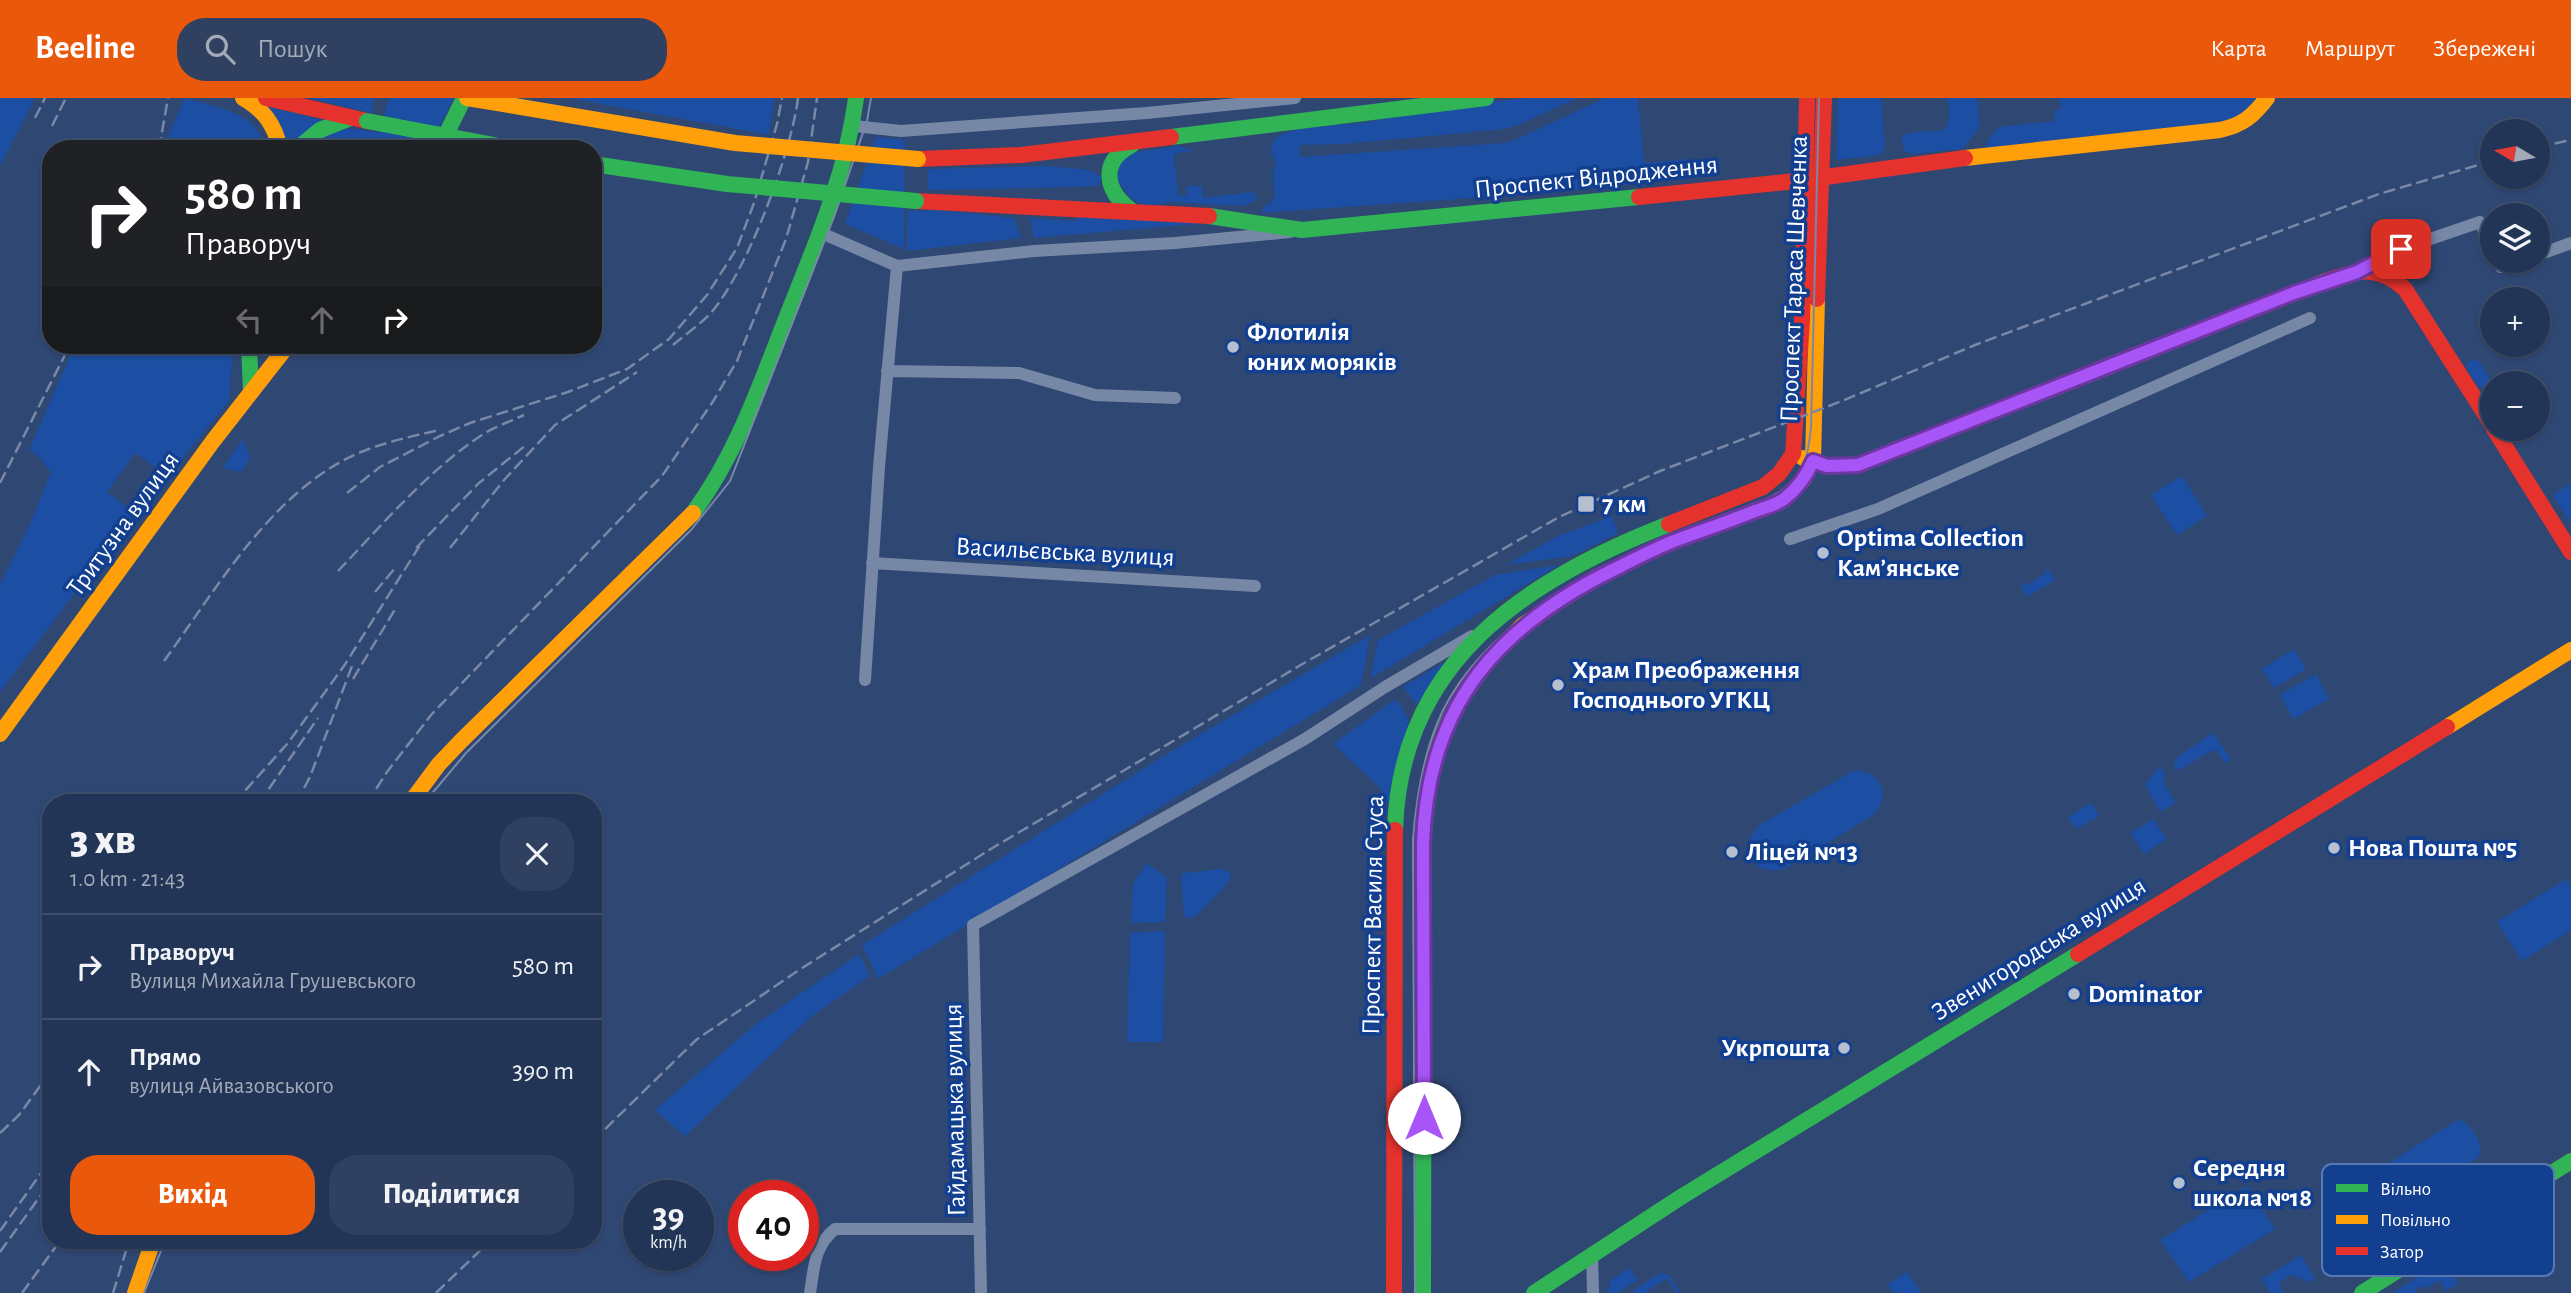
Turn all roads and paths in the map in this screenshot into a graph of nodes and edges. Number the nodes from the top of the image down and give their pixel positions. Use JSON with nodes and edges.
{"nodes":[{"id":1,"x":243,"y":98,"type":"edge"},
{"id":2,"x":266,"y":98,"type":"edge"},
{"id":3,"x":465,"y":98,"type":"edge"},
{"id":4,"x":856,"y":98,"type":"edge"},
{"id":5,"x":1295,"y":98,"type":"edge"},
{"id":6,"x":1486,"y":98,"type":"edge"},
{"id":7,"x":1807,"y":98,"type":"edge"},
{"id":8,"x":1824,"y":98,"type":"edge"},
{"id":9,"x":2267,"y":98,"type":"edge"},
{"id":10,"x":361,"y":120,"type":"junction"},
{"id":11,"x":854,"y":127,"type":"junction"},
{"id":12,"x":278,"y":140,"type":"edge"},
{"id":13,"x":306,"y":140,"type":"edge"},
{"id":14,"x":444,"y":140,"type":"edge"},
{"id":15,"x":467,"y":140,"type":"edge"},
{"id":16,"x":1137,"y":142,"type":"junction"},
{"id":17,"x":602,"y":165,"type":"edge"},
{"id":18,"x":1813,"y":178,"type":"junction"},
{"id":19,"x":1133,"y":211,"type":"junction"},
{"id":20,"x":2480,"y":222,"type":"edge"},
{"id":21,"x":1302,"y":230,"type":"junction"},
{"id":22,"x":820,"y":232,"type":"junction"},
{"id":23,"x":2571,"y":243,"type":"edge"},
{"id":24,"x":2550,"y":251,"type":"edge"},
{"id":25,"x":897,"y":266,"type":"junction"},
{"id":26,"x":2357,"y":272,"type":"junction"},
{"id":27,"x":2310,"y":318,"type":"dead end"},
{"id":28,"x":249,"y":354,"type":"edge"},
{"id":29,"x":281,"y":354,"type":"edge"},
{"id":30,"x":887,"y":371,"type":"junction"},
{"id":31,"x":250,"y":392,"type":"junction"},
{"id":32,"x":1175,"y":398,"type":"dead end"},
{"id":33,"x":2480,"y":407,"type":"edge"},
{"id":34,"x":2502,"y":441,"type":"edge"},
{"id":35,"x":1793,"y":454,"type":"junction"},
{"id":36,"x":1813,"y":461,"type":"junction"},
{"id":37,"x":1790,"y":539,"type":"dead end"},
{"id":38,"x":2571,"y":552,"type":"edge"},
{"id":39,"x":872,"y":563,"type":"junction"},
{"id":40,"x":1255,"y":586,"type":"dead end"},
{"id":41,"x":1488,"y":627,"type":"junction"},
{"id":42,"x":2571,"y":650,"type":"edge"},
{"id":43,"x":865,"y":680,"type":"dead end"},
{"id":44,"x":0,"y":734,"type":"edge"},
{"id":45,"x":417,"y":794,"type":"edge"},
{"id":46,"x":2571,"y":1161,"type":"edge"},
{"id":47,"x":2554,"y":1172,"type":"edge"},
{"id":48,"x":980,"y":1229,"type":"junction"},
{"id":49,"x":150,"y":1249,"type":"edge"},
{"id":50,"x":1592,"y":1253,"type":"junction"},
{"id":51,"x":2389,"y":1276,"type":"edge"},
{"id":52,"x":135,"y":1293,"type":"edge"},
{"id":53,"x":810,"y":1293,"type":"edge"},
{"id":54,"x":981,"y":1293,"type":"edge"},
{"id":55,"x":1394,"y":1293,"type":"edge"},
{"id":56,"x":1423,"y":1293,"type":"edge"},
{"id":57,"x":1534,"y":1293,"type":"edge"},
{"id":58,"x":1593,"y":1293,"type":"edge"},
{"id":59,"x":2362,"y":1293,"type":"edge"}],
"edges":[{"from":1,"to":12,"type":"street"},
{"from":2,"to":10,"type":"street"},
{"from":3,"to":14,"type":"street"},
{"from":3,"to":16,"type":"street","bridge":true},
{"from":4,"to":11,"type":"street"},
{"from":5,"to":11,"type":"street"},
{"from":6,"to":16,"type":"street"},
{"from":7,"to":18,"type":"street","name":"Проспект Тараса Шевченка"},
{"from":8,"to":18,"type":"street","name":"Проспект Тараса Шевченка"},
{"from":9,"to":18,"type":"street","name":"Проспект Відродження"},
{"from":10,"to":13,"type":"street"},
{"from":10,"to":15,"type":"street","bridge":true},
{"from":11,"to":22,"type":"street"},
{"from":16,"to":19,"type":"street"},
{"from":17,"to":19,"type":"street","name":"Проспект Відродження","bridge":true},
{"from":18,"to":21,"type":"street","name":"Проспект Відродження"},
{"from":18,"to":35,"type":"street","name":"Проспект Тараса Шевченка"},
{"from":18,"to":36,"type":"street","name":"Проспект Тараса Шевченка"},
{"from":19,"to":21,"type":"street","name":"Проспект Відродження"},
{"from":20,"to":26,"type":"street"},
{"from":21,"to":25,"type":"street"},
{"from":22,"to":25,"type":"street"},
{"from":22,"to":45,"type":"street"},
{"from":23,"to":24,"type":"street"},
{"from":25,"to":30,"type":"street"},
{"from":26,"to":33,"type":"street"},
{"from":26,"to":36,"type":"street","name":"Проспект Тараса Шевченка"},
{"from":27,"to":37,"type":"street"},
{"from":28,"to":31,"type":"street"},
{"from":29,"to":31,"type":"street","name":"Тритузна вулиця"},
{"from":30,"to":32,"type":"street"},
{"from":30,"to":39,"type":"street"},
{"from":31,"to":44,"type":"street","name":"Тритузна вулиця"},
{"from":34,"to":38,"type":"street"},
{"from":35,"to":36,"type":"street","name":"Проспект Тараса Шевченка"},
{"from":35,"to":41,"type":"street","name":"Проспект Василя Стуса"},
{"from":36,"to":56,"type":"street","name":"Проспект Василя Стуса"},
{"from":39,"to":40,"type":"street","name":"Васильєвська вулиця"},
{"from":39,"to":43,"type":"street"},
{"from":41,"to":48,"type":"street","name":"Гайдамацька вулиця"},
{"from":41,"to":55,"type":"street","name":"Проспект Василя Стуса"},
{"from":42,"to":50,"type":"street","name":"Звенигородська вулиця"},
{"from":46,"to":47,"type":"street"},
{"from":48,"to":53,"type":"street"},
{"from":48,"to":54,"type":"street","name":"Гайдамацька вулиця"},
{"from":49,"to":52,"type":"street"},
{"from":50,"to":57,"type":"street","name":"Звенигородська вулиця"},
{"from":50,"to":58,"type":"street"},
{"from":51,"to":59,"type":"street"}]}
